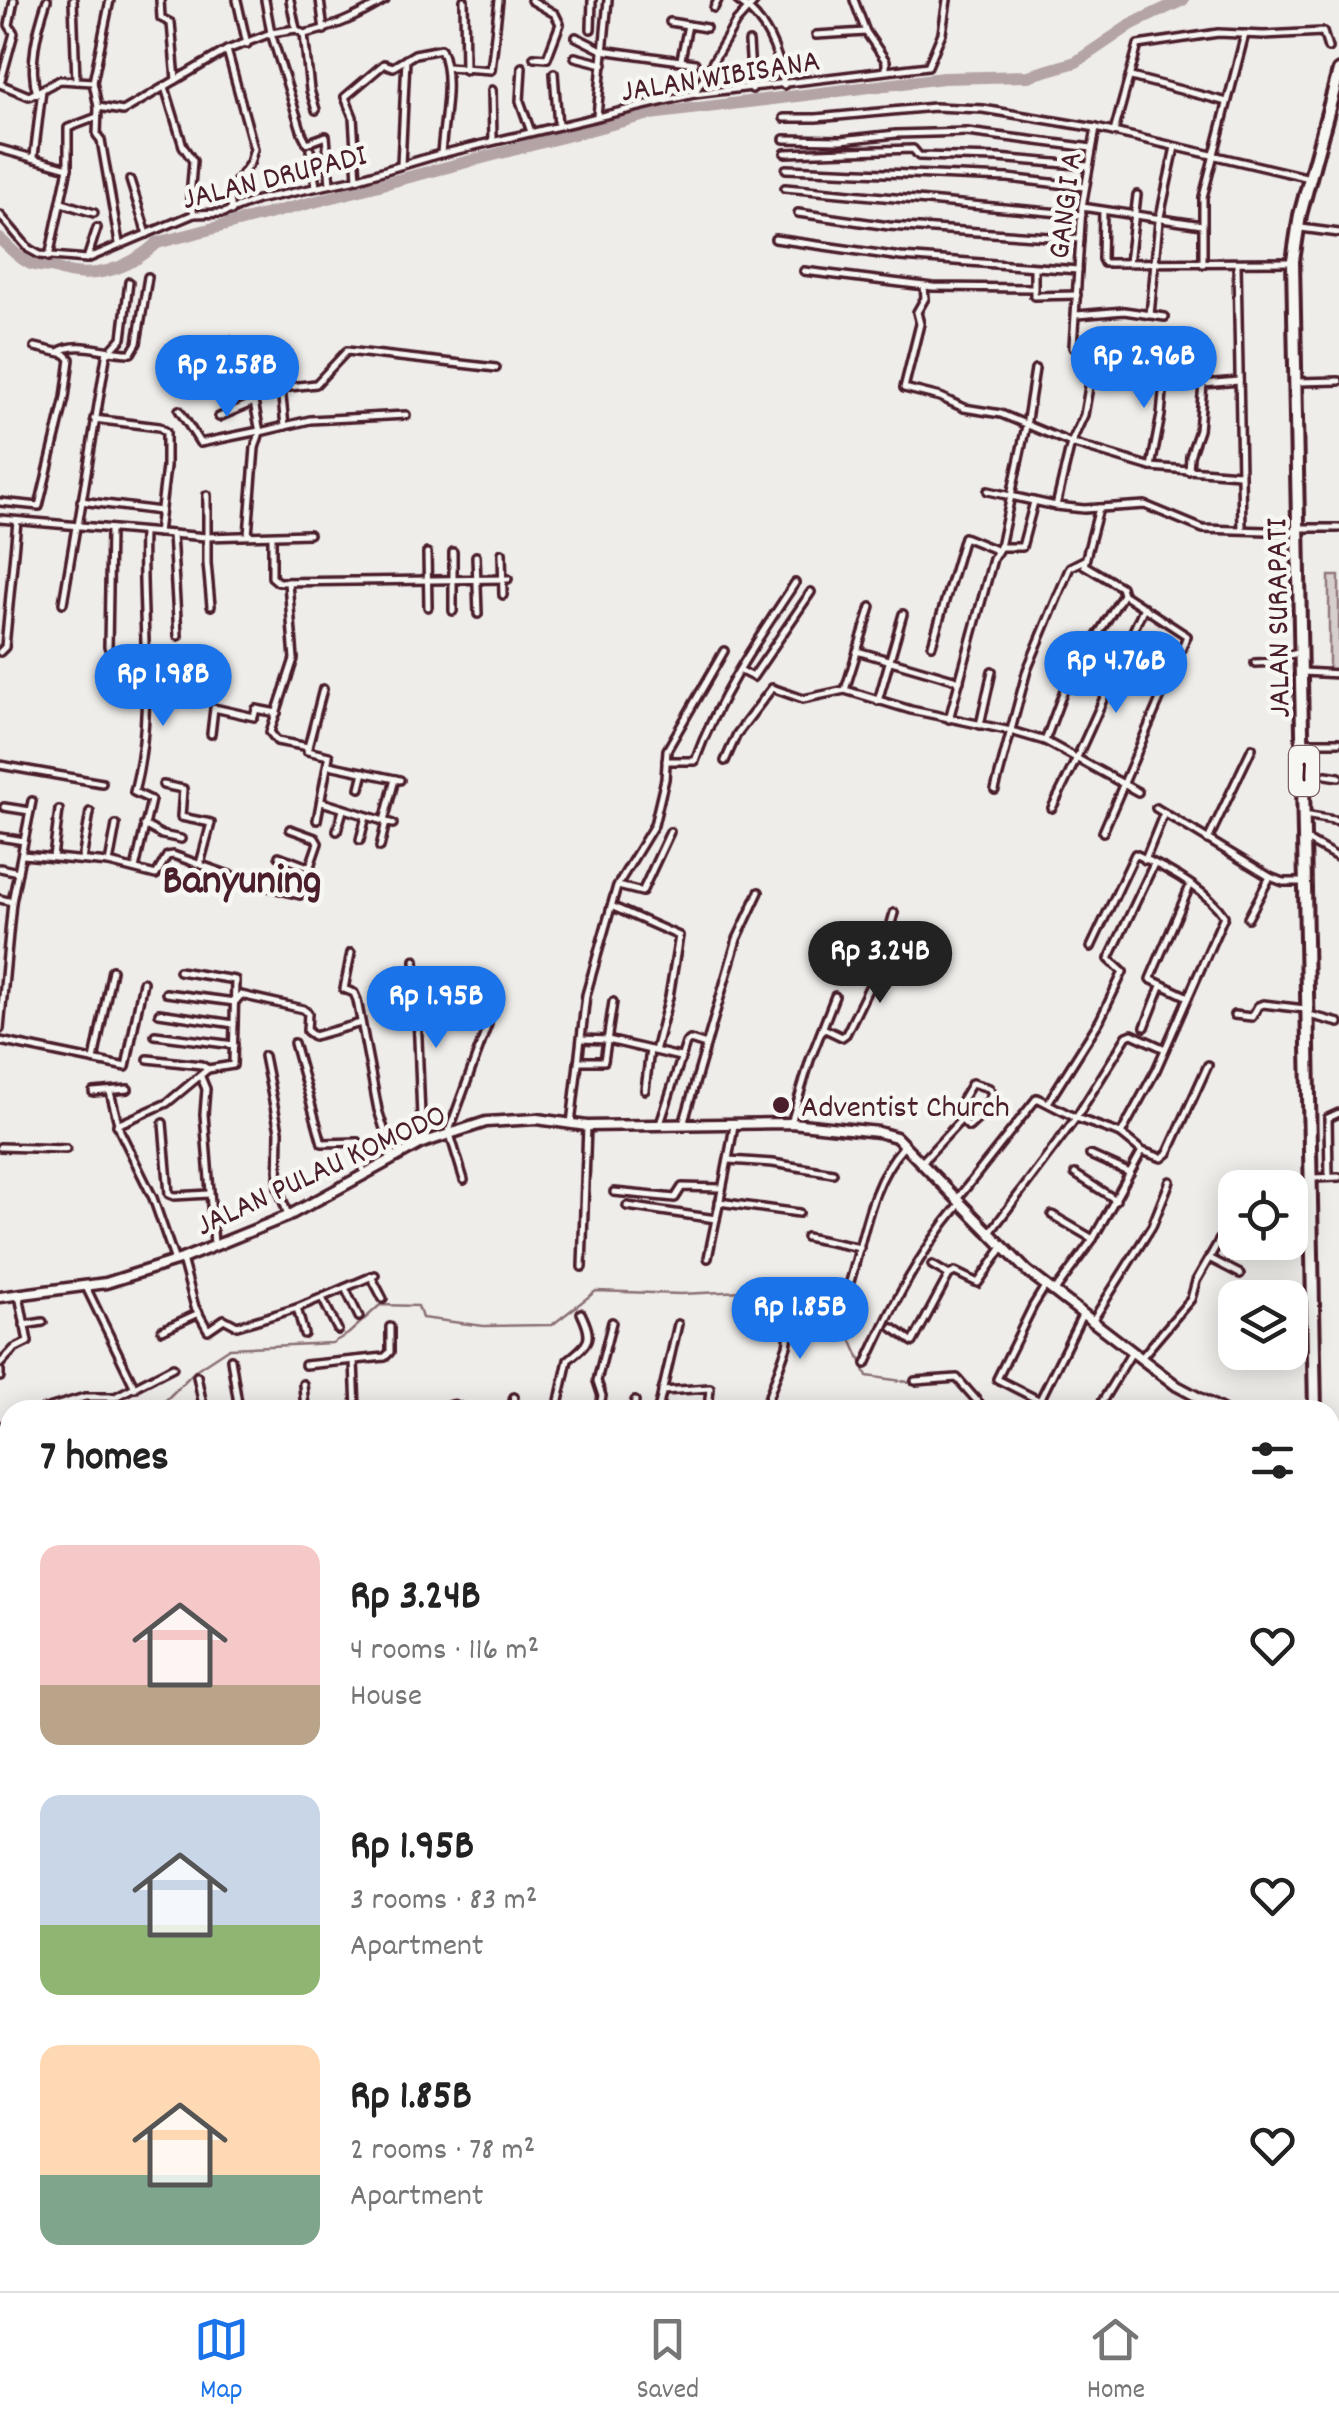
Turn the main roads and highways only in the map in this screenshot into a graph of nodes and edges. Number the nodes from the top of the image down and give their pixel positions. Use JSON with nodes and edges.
{"nodes":[{"id":1,"x":1339,"y":74,"type":"edge"},
{"id":2,"x":1315,"y":1400,"type":"edge"}],
"edges":[{"from":1,"to":2,"type":"highway","name":"JALAN SURAPATI","number":"1"}]}
